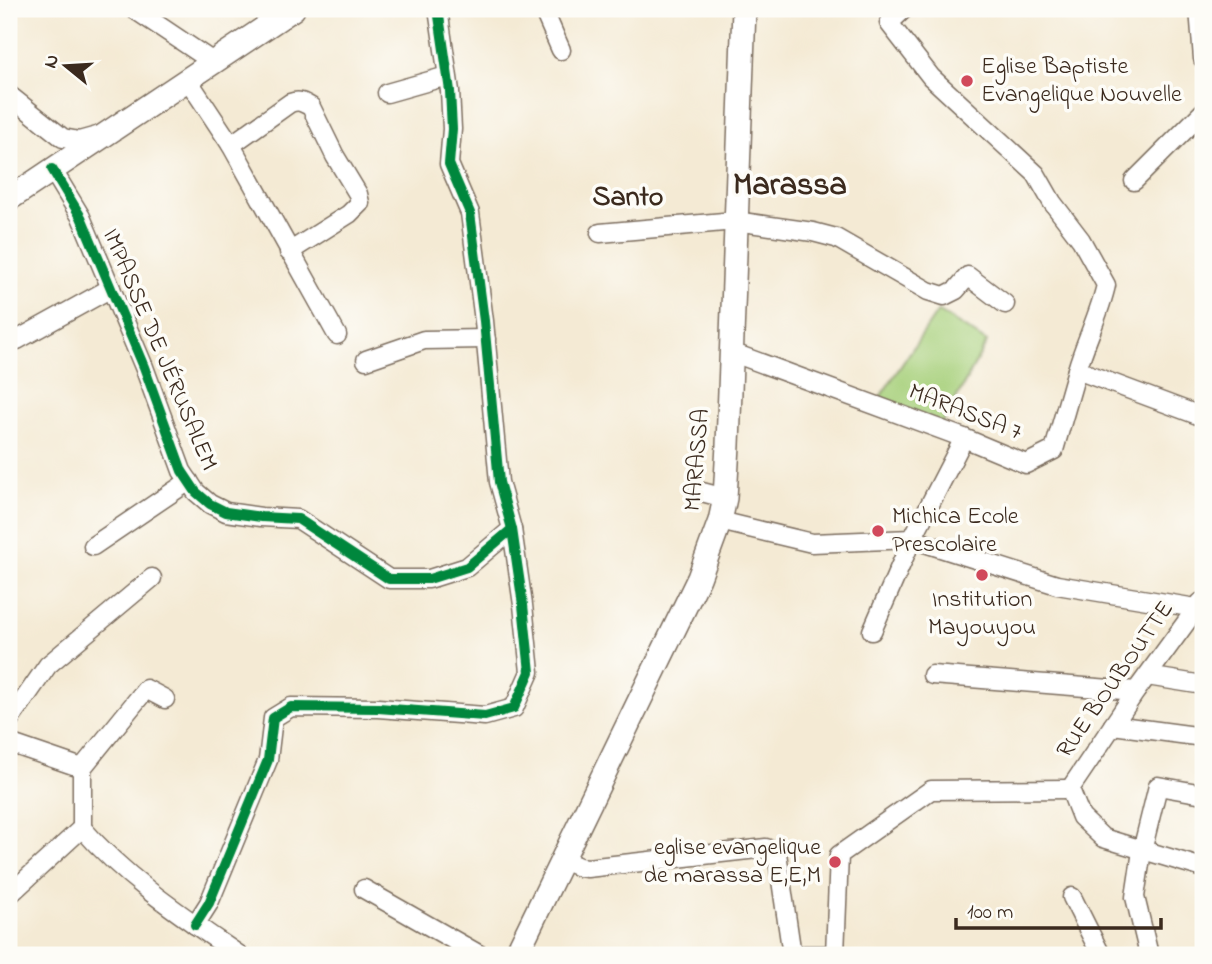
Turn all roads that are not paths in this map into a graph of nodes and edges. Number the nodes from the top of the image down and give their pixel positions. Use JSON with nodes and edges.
{"nodes":[{"id":1,"x":134,"y":9,"type":"edge"},
{"id":2,"x":293,"y":9,"type":"edge"},
{"id":3,"x":438,"y":9,"type":"edge"},
{"id":4,"x":543,"y":9,"type":"edge"},
{"id":5,"x":744,"y":9,"type":"edge"},
{"id":6,"x":904,"y":9,"type":"edge"},
{"id":7,"x":1199,"y":9,"type":"edge"},
{"id":8,"x":561,"y":50,"type":"dead end"},
{"id":9,"x":1203,"y":59,"type":"edge"},
{"id":10,"x":213,"y":62,"type":"junction"},
{"id":11,"x":447,"y":76,"type":"junction"},
{"id":12,"x":188,"y":80,"type":"junction"},
{"id":13,"x":387,"y":93,"type":"dead end"},
{"id":14,"x":9,"y":94,"type":"edge"},
{"id":15,"x":1203,"y":112,"type":"edge"},
{"id":16,"x":110,"y":133,"type":"junction"},
{"id":17,"x":231,"y":145,"type":"junction"},
{"id":18,"x":52,"y":169,"type":"junction"},
{"id":19,"x":1134,"y":181,"type":"dead end"},
{"id":20,"x":9,"y":199,"type":"edge"},
{"id":21,"x":735,"y":221,"type":"junction"},
{"id":22,"x":600,"y":233,"type":"dead end"},
{"id":23,"x":289,"y":253,"type":"junction"},
{"id":24,"x":111,"y":288,"type":"junction"},
{"id":25,"x":1005,"y":304,"type":"dead end"},
{"id":26,"x":337,"y":335,"type":"dead end"},
{"id":27,"x":486,"y":339,"type":"junction"},
{"id":28,"x":17,"y":340,"type":"dead end"},
{"id":29,"x":731,"y":352,"type":"junction"},
{"id":30,"x":366,"y":360,"type":"dead end"},
{"id":31,"x":1077,"y":370,"type":"junction"},
{"id":32,"x":1203,"y":417,"type":"edge"},
{"id":33,"x":964,"y":438,"type":"junction"},
{"id":34,"x":189,"y":481,"type":"junction"},
{"id":35,"x":698,"y":491,"type":"dead end"},
{"id":36,"x":724,"y":498,"type":"junction"},
{"id":37,"x":720,"y":521,"type":"junction"},
{"id":38,"x":512,"y":529,"type":"junction"},
{"id":39,"x":912,"y":539,"type":"junction"},
{"id":40,"x":93,"y":546,"type":"dead end"},
{"id":41,"x":152,"y":579,"type":"dead end"},
{"id":42,"x":1200,"y":604,"type":"edge"},
{"id":43,"x":872,"y":631,"type":"dead end"},
{"id":44,"x":932,"y":676,"type":"dead end"},
{"id":45,"x":1147,"y":676,"type":"junction"},
{"id":46,"x":1203,"y":684,"type":"edge"},
{"id":47,"x":1136,"y":691,"type":"junction"},
{"id":48,"x":165,"y":699,"type":"dead end"},
{"id":49,"x":9,"y":720,"type":"edge"},
{"id":50,"x":1113,"y":725,"type":"junction"},
{"id":51,"x":1203,"y":737,"type":"edge"},
{"id":52,"x":9,"y":743,"type":"edge"},
{"id":53,"x":82,"y":768,"type":"junction"},
{"id":54,"x":1070,"y":789,"type":"junction"},
{"id":55,"x":1203,"y":793,"type":"edge"},
{"id":56,"x":82,"y":828,"type":"junction"},
{"id":57,"x":1142,"y":851,"type":"junction"},
{"id":58,"x":563,"y":860,"type":"junction"},
{"id":59,"x":1203,"y":869,"type":"edge"},
{"id":60,"x":364,"y":890,"type":"dead end"},
{"id":61,"x":9,"y":895,"type":"edge"},
{"id":62,"x":1072,"y":897,"type":"dead end"},
{"id":63,"x":195,"y":925,"type":"junction"},
{"id":64,"x":239,"y":955,"type":"edge"},
{"id":65,"x":480,"y":955,"type":"edge"},
{"id":66,"x":516,"y":955,"type":"edge"},
{"id":67,"x":792,"y":955,"type":"edge"},
{"id":68,"x":804,"y":955,"type":"edge"},
{"id":69,"x":837,"y":955,"type":"edge"},
{"id":70,"x":1101,"y":955,"type":"edge"},
{"id":71,"x":1149,"y":955,"type":"edge"}],
"edges":[{"from":1,"to":10,"type":"street"},
{"from":2,"to":10,"type":"main road"},
{"from":3,"to":11,"type":"street"},
{"from":4,"to":8,"type":"street"},
{"from":5,"to":21,"type":"main road","name":"MARASSA"},
{"from":6,"to":31,"type":"street","name":"MARASSA 7"},
{"from":7,"to":9,"type":"street"},
{"from":10,"to":12,"type":"main road"},
{"from":11,"to":13,"type":"street"},
{"from":11,"to":27,"type":"street"},
{"from":12,"to":16,"type":"main road"},
{"from":12,"to":17,"type":"street"},
{"from":14,"to":16,"type":"street"},
{"from":15,"to":19,"type":"street"},
{"from":16,"to":18,"type":"main road"},
{"from":17,"to":23,"type":"street"},
{"from":17,"to":23,"type":"street"},
{"from":18,"to":20,"type":"main road"},
{"from":18,"to":24,"type":"street","name":"IMPASSE DE JÉRUSALEM"},
{"from":21,"to":22,"type":"street"},
{"from":21,"to":25,"type":"street"},
{"from":21,"to":29,"type":"main road","name":"MARASSA"},
{"from":23,"to":26,"type":"street"},
{"from":24,"to":28,"type":"street"},
{"from":24,"to":34,"type":"street","name":"IMPASSE DE JÉRUSALEM"},
{"from":27,"to":30,"type":"street"},
{"from":27,"to":38,"type":"street"},
{"from":29,"to":33,"type":"street","name":"MARASSA 7"},
{"from":29,"to":36,"type":"main road","name":"MARASSA"},
{"from":31,"to":32,"type":"street"},
{"from":31,"to":33,"type":"street","name":"MARASSA 7"},
{"from":33,"to":39,"type":"street"},
{"from":34,"to":38,"type":"street","name":"IMPASSE DE JÉRUSALEM"},
{"from":34,"to":40,"type":"street"},
{"from":35,"to":36,"type":"street"},
{"from":36,"to":37,"type":"main road","name":"MARASSA"},
{"from":37,"to":39,"type":"street"},
{"from":37,"to":58,"type":"main road","name":"MARASSA"},
{"from":38,"to":63,"type":"street"},
{"from":39,"to":42,"type":"street"},
{"from":39,"to":43,"type":"street"},
{"from":41,"to":49,"type":"street"},
{"from":42,"to":45,"type":"street","name":"RUE BOUBOUTTE"},
{"from":44,"to":47,"type":"street"},
{"from":45,"to":46,"type":"street"},
{"from":45,"to":47,"type":"street","name":"RUE BOUBOUTTE"},
{"from":47,"to":50,"type":"street","name":"RUE BOUBOUTTE"},
{"from":48,"to":53,"type":"street"},
{"from":50,"to":51,"type":"street"},
{"from":50,"to":54,"type":"street","name":"RUE BOUBOUTTE"},
{"from":52,"to":53,"type":"street"},
{"from":53,"to":56,"type":"street"},
{"from":54,"to":57,"type":"street"},
{"from":54,"to":69,"type":"street"},
{"from":55,"to":57,"type":"street"},
{"from":56,"to":61,"type":"street"},
{"from":56,"to":63,"type":"street"},
{"from":57,"to":59,"type":"street"},
{"from":57,"to":71,"type":"street"},
{"from":58,"to":66,"type":"main road","name":"MARASSA"},
{"from":58,"to":67,"type":"street"},
{"from":60,"to":65,"type":"street"},
{"from":62,"to":70,"type":"street"},
{"from":63,"to":64,"type":"street"},
{"from":68,"to":69,"type":"street"}]}
